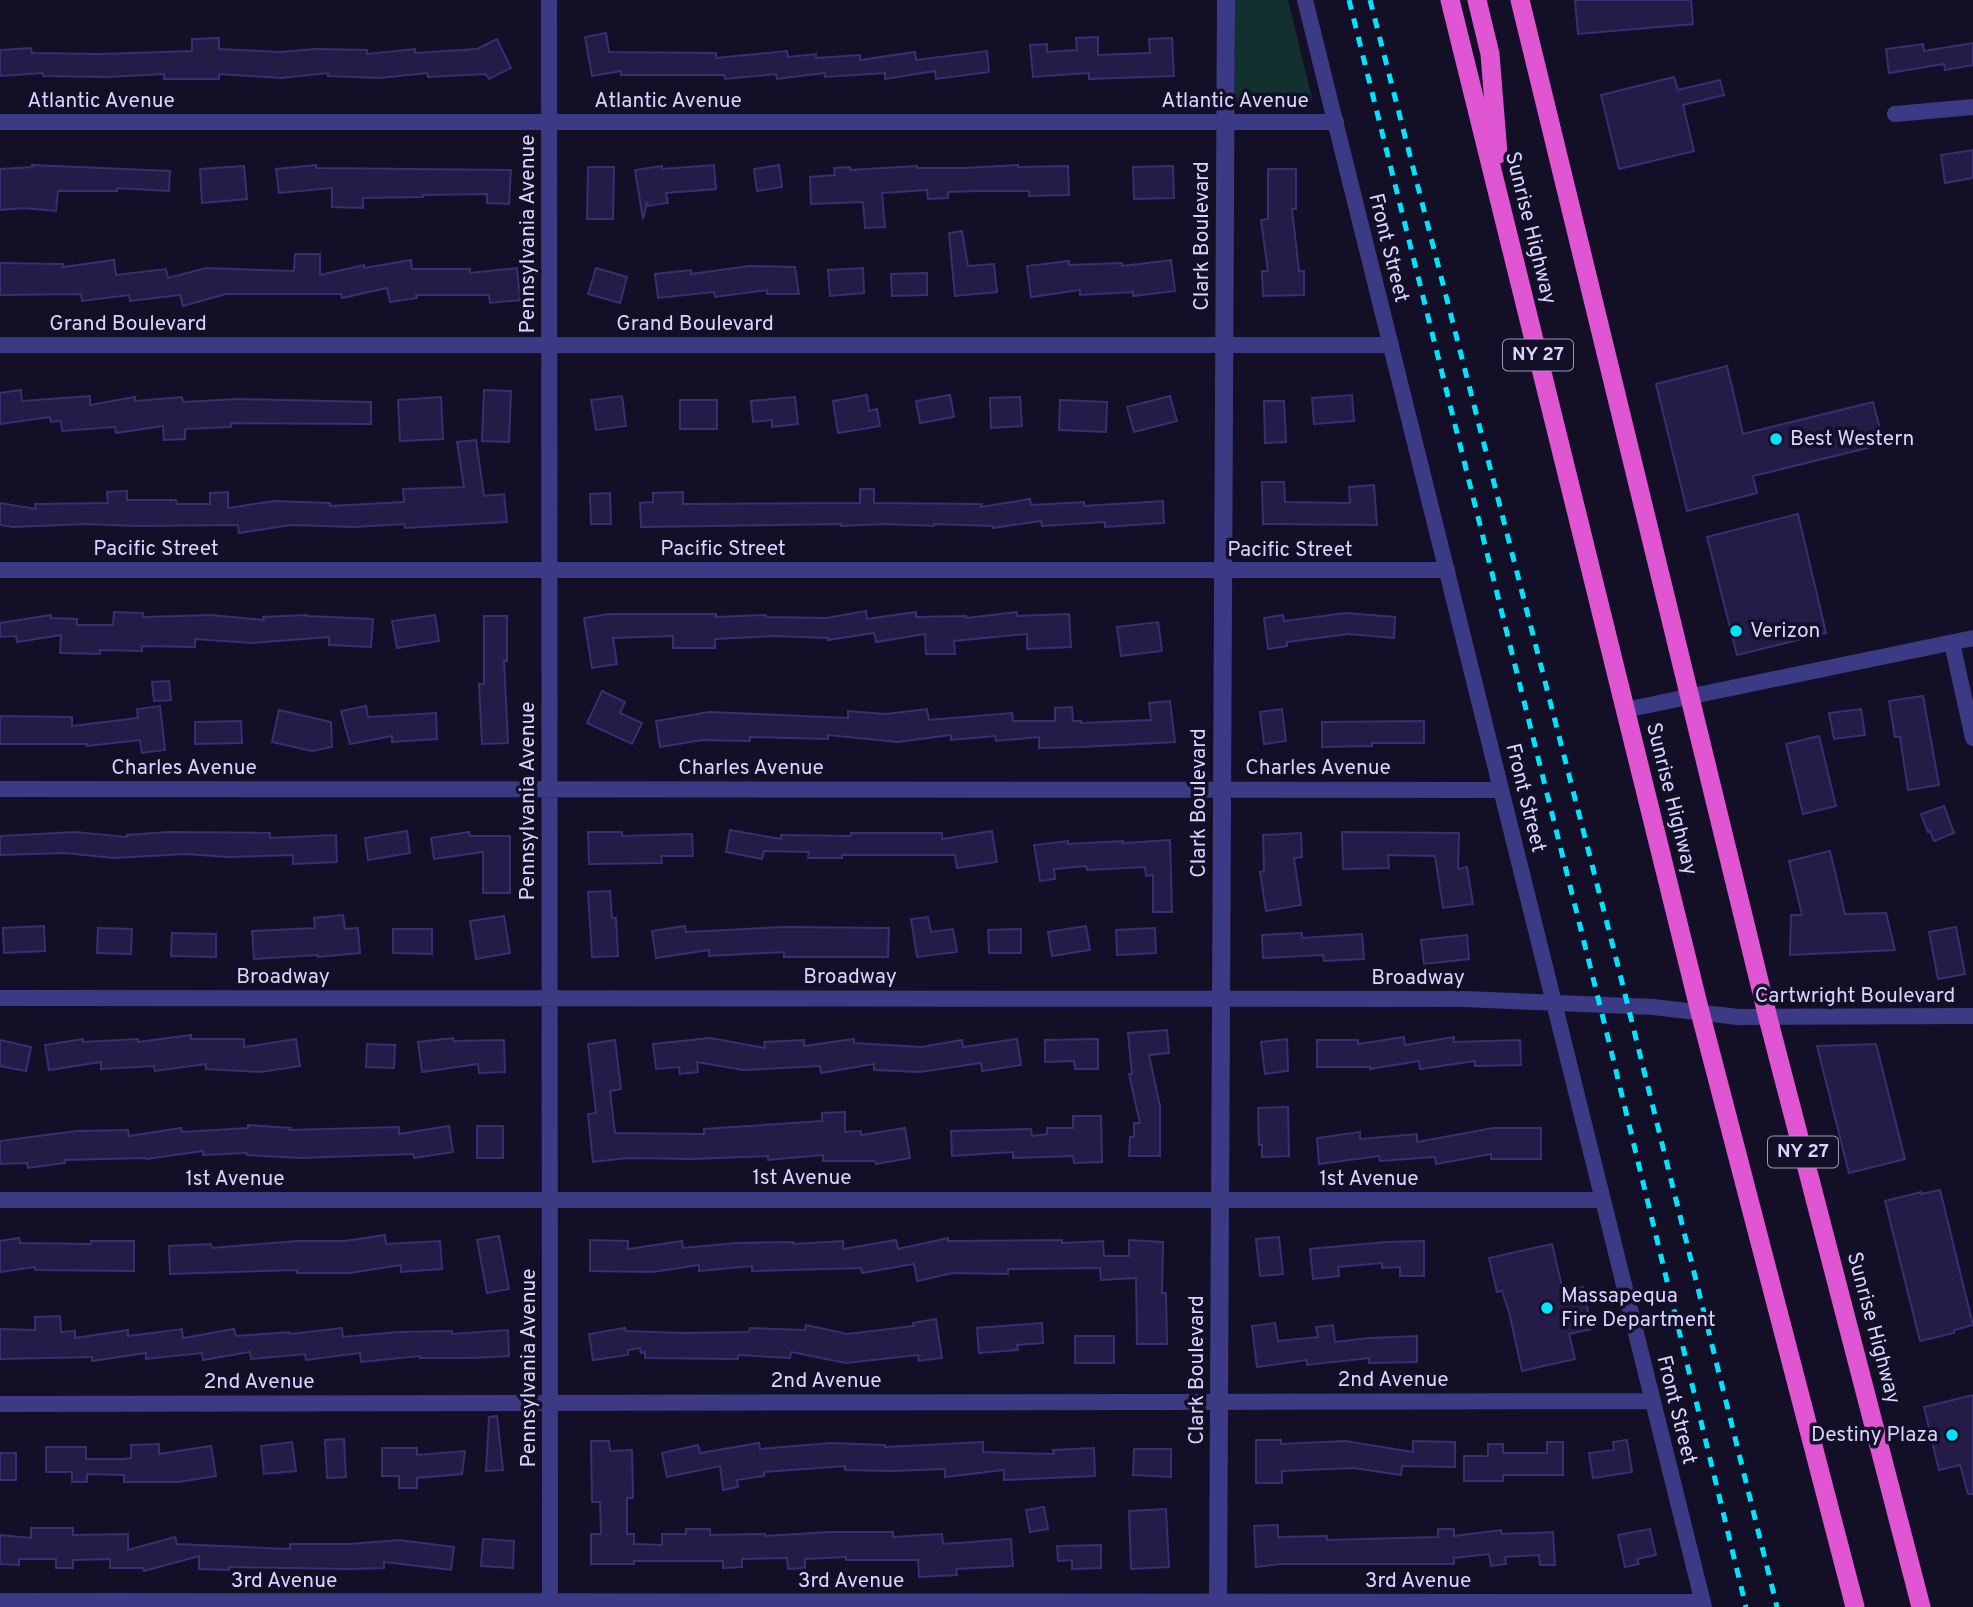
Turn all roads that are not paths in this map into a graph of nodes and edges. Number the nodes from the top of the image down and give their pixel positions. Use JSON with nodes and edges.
{"nodes":[{"id":1,"x":549,"y":0,"type":"edge"},
{"id":2,"x":1226,"y":0,"type":"edge"},
{"id":3,"x":1305,"y":0,"type":"edge"},
{"id":4,"x":1450,"y":0,"type":"edge"},
{"id":5,"x":1477,"y":0,"type":"edge"},
{"id":6,"x":1520,"y":0,"type":"edge"},
{"id":7,"x":1973,"y":107,"type":"edge"},
{"id":8,"x":1895,"y":114,"type":"dead end"},
{"id":9,"x":0,"y":122,"type":"edge"},
{"id":10,"x":549,"y":122,"type":"junction"},
{"id":11,"x":1225,"y":122,"type":"junction"},
{"id":12,"x":1336,"y":122,"type":"junction"},
{"id":13,"x":1503,"y":215,"type":"junction"},
{"id":14,"x":0,"y":345,"type":"edge"},
{"id":15,"x":548,"y":345,"type":"junction"},
{"id":16,"x":1224,"y":345,"type":"junction"},
{"id":17,"x":1391,"y":345,"type":"junction"},
{"id":18,"x":0,"y":570,"type":"edge"},
{"id":19,"x":548,"y":570,"type":"junction"},
{"id":20,"x":1447,"y":570,"type":"junction"},
{"id":21,"x":1223,"y":571,"type":"junction"},
{"id":22,"x":1973,"y":638,"type":"edge"},
{"id":23,"x":1952,"y":643,"type":"junction"},
{"id":24,"x":1691,"y":696,"type":"junction"},
{"id":25,"x":1625,"y":710,"type":"junction"},
{"id":26,"x":1973,"y":738,"type":"edge"},
{"id":27,"x":0,"y":789,"type":"edge"},
{"id":28,"x":549,"y":789,"type":"junction"},
{"id":29,"x":1222,"y":789,"type":"junction"},
{"id":30,"x":1501,"y":790,"type":"junction"},
{"id":31,"x":0,"y":998,"type":"edge"},
{"id":32,"x":550,"y":998,"type":"junction"},
{"id":33,"x":1221,"y":999,"type":"junction"},
{"id":34,"x":1554,"y":1003,"type":"junction"},
{"id":35,"x":1700,"y":1012,"type":"junction"},
{"id":36,"x":1973,"y":1016,"type":"edge"},
{"id":37,"x":1768,"y":1018,"type":"junction"},
{"id":38,"x":550,"y":1199,"type":"junction"},
{"id":39,"x":1220,"y":1199,"type":"junction"},
{"id":40,"x":0,"y":1200,"type":"edge"},
{"id":41,"x":1603,"y":1200,"type":"junction"},
{"id":42,"x":1219,"y":1401,"type":"junction"},
{"id":43,"x":1652,"y":1401,"type":"junction"},
{"id":44,"x":551,"y":1403,"type":"junction"},
{"id":45,"x":0,"y":1404,"type":"edge"},
{"id":46,"x":0,"y":1601,"type":"edge"},
{"id":47,"x":550,"y":1602,"type":"junction"},
{"id":48,"x":161,"y":1604,"type":"edge"},
{"id":49,"x":369,"y":1604,"type":"edge"},
{"id":50,"x":579,"y":1604,"type":"edge"},
{"id":51,"x":789,"y":1604,"type":"edge"},
{"id":52,"x":999,"y":1604,"type":"edge"},
{"id":53,"x":1218,"y":1604,"type":"edge"},
{"id":54,"x":1703,"y":1605,"type":"edge"},
{"id":55,"x":1855,"y":1607,"type":"edge"},
{"id":56,"x":1922,"y":1607,"type":"edge"}],
"edges":[{"from":1,"to":10,"type":"street","name":"Pennsylvania Avenue"},
{"from":2,"to":11,"type":"street","name":"Clark Boulevard"},
{"from":3,"to":12,"type":"street","name":"Front Street"},
{"from":4,"to":13,"type":"highway","name":"Sunrise Highway","number":"NY 27"},
{"from":5,"to":13,"type":"highway"},
{"from":6,"to":24,"type":"highway","name":"Sunrise Highway","number":"NY 27"},
{"from":7,"to":8,"type":"street"},
{"from":9,"to":10,"type":"street","name":"Atlantic Avenue"},
{"from":10,"to":11,"type":"street","name":"Atlantic Avenue"},
{"from":10,"to":15,"type":"street","name":"Pennsylvania Avenue"},
{"from":11,"to":12,"type":"street","name":"Atlantic Avenue"},
{"from":11,"to":16,"type":"street","name":"Clark Boulevard"},
{"from":12,"to":17,"type":"street","name":"Front Street"},
{"from":13,"to":25,"type":"highway","name":"Sunrise Highway","number":"NY 27"},
{"from":14,"to":15,"type":"street","name":"Grand Boulevard"},
{"from":15,"to":16,"type":"street","name":"Grand Boulevard"},
{"from":15,"to":19,"type":"street","name":"Pennsylvania Avenue"},
{"from":16,"to":17,"type":"street","name":"Grand Boulevard"},
{"from":16,"to":21,"type":"street","name":"Clark Boulevard"},
{"from":17,"to":20,"type":"street","name":"Front Street"},
{"from":18,"to":19,"type":"street","name":"Pacific Street"},
{"from":19,"to":21,"type":"street","name":"Pacific Street"},
{"from":19,"to":28,"type":"street","name":"Pennsylvania Avenue"},
{"from":20,"to":21,"type":"street","name":"Pacific Street"},
{"from":20,"to":30,"type":"street","name":"Front Street"},
{"from":21,"to":29,"type":"street","name":"Clark Boulevard"},
{"from":22,"to":23,"type":"street"},
{"from":23,"to":24,"type":"street"},
{"from":23,"to":26,"type":"street"},
{"from":24,"to":25,"type":"street"},
{"from":24,"to":37,"type":"highway","name":"Sunrise Highway","number":"NY 27"},
{"from":25,"to":35,"type":"highway","name":"Sunrise Highway","number":"NY 27"},
{"from":27,"to":28,"type":"street","name":"Charles Avenue"},
{"from":28,"to":29,"type":"street","name":"Charles Avenue"},
{"from":28,"to":32,"type":"street","name":"Pennsylvania Avenue"},
{"from":29,"to":30,"type":"street","name":"Charles Avenue"},
{"from":29,"to":33,"type":"street","name":"Clark Boulevard"},
{"from":30,"to":34,"type":"street","name":"Front Street"},
{"from":31,"to":32,"type":"street","name":"Broadway"},
{"from":32,"to":33,"type":"street","name":"Broadway"},
{"from":32,"to":38,"type":"street","name":"Pennsylvania Avenue"},
{"from":33,"to":34,"type":"street","name":"Broadway"},
{"from":33,"to":39,"type":"street","name":"Clark Boulevard"},
{"from":34,"to":35,"type":"street","name":"Broadway"},
{"from":34,"to":41,"type":"street","name":"Front Street"},
{"from":35,"to":37,"type":"street","name":"Cartwright Boulevard"},
{"from":35,"to":55,"type":"highway","name":"Sunrise Highway","number":"NY 27"},
{"from":36,"to":37,"type":"street","name":"Cartwright Boulevard"},
{"from":37,"to":56,"type":"highway","name":"Sunrise Highway","number":"NY 27"},
{"from":38,"to":39,"type":"street","name":"1st Avenue"},
{"from":38,"to":40,"type":"street","name":"1st Avenue"},
{"from":38,"to":44,"type":"street","name":"Pennsylvania Avenue"},
{"from":39,"to":41,"type":"street","name":"1st Avenue"},
{"from":39,"to":42,"type":"street","name":"Clark Boulevard"},
{"from":41,"to":43,"type":"street","name":"Front Street"},
{"from":42,"to":43,"type":"street","name":"2nd Avenue"},
{"from":42,"to":44,"type":"street","name":"2nd Avenue"},
{"from":42,"to":53,"type":"street","name":"Clark Boulevard"},
{"from":43,"to":54,"type":"street","name":"Front Street"},
{"from":44,"to":45,"type":"street","name":"2nd Avenue"},
{"from":44,"to":47,"type":"street","name":"Pennsylvania Avenue"},
{"from":46,"to":48,"type":"street","name":"3rd Avenue"},
{"from":47,"to":49,"type":"street","name":"3rd Avenue"},
{"from":47,"to":50,"type":"street","name":"3rd Avenue"},
{"from":48,"to":49,"type":"street","name":"3rd Avenue"},
{"from":50,"to":51,"type":"street","name":"3rd Avenue"},
{"from":51,"to":52,"type":"street","name":"3rd Avenue"},
{"from":52,"to":53,"type":"street","name":"3rd Avenue"},
{"from":53,"to":54,"type":"street","name":"3rd Avenue"}]}
